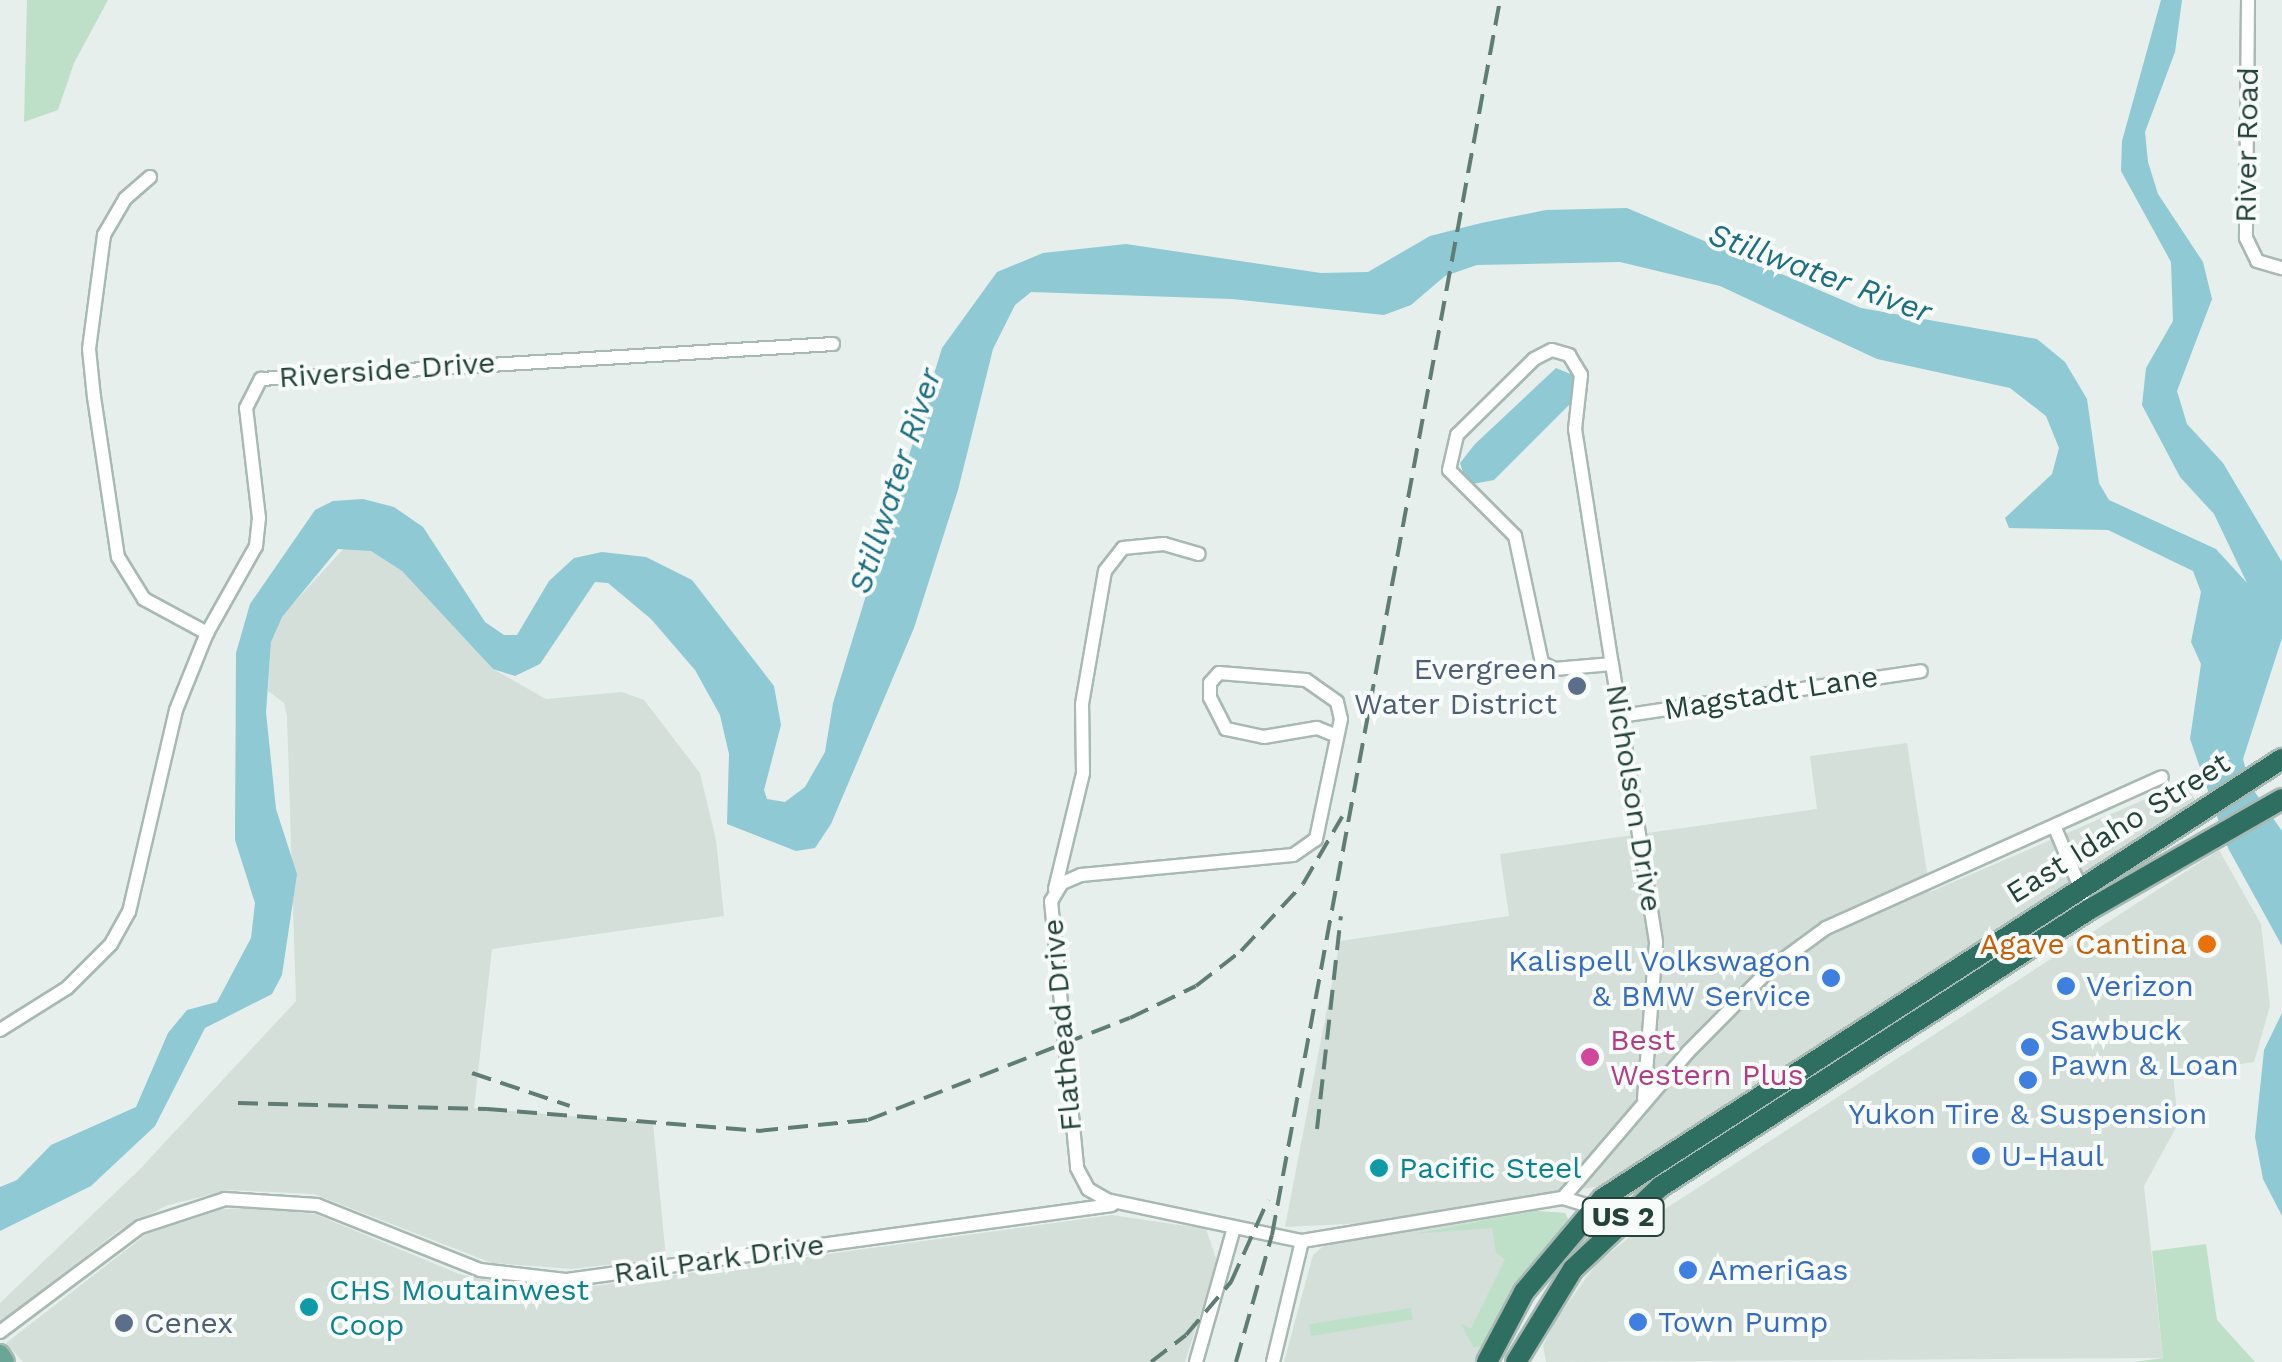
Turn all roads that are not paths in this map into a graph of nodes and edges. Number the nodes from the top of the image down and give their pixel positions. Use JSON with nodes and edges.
{"nodes":[{"id":1,"x":2248,"y":0,"type":"edge"},
{"id":2,"x":150,"y":176,"type":"dead end"},
{"id":3,"x":2282,"y":268,"type":"edge"},
{"id":4,"x":833,"y":344,"type":"dead end"},
{"id":5,"x":1200,"y":554,"type":"dead end"},
{"id":6,"x":208,"y":633,"type":"junction"},
{"id":7,"x":1612,"y":664,"type":"junction"},
{"id":8,"x":1922,"y":671,"type":"dead end"},
{"id":9,"x":1620,"y":716,"type":"junction"},
{"id":10,"x":1337,"y":736,"type":"junction"},
{"id":11,"x":2282,"y":759,"type":"edge"},
{"id":12,"x":2162,"y":777,"type":"dead end"},
{"id":13,"x":2282,"y":799,"type":"edge"},
{"id":14,"x":2055,"y":828,"type":"junction"},
{"id":15,"x":2085,"y":897,"type":"junction"},
{"id":16,"x":1050,"y":901,"type":"junction"},
{"id":17,"x":2017,"y":926,"type":"junction"},
{"id":18,"x":0,"y":1030,"type":"edge"},
{"id":19,"x":1889,"y":1040,"type":"junction"},
{"id":20,"x":1638,"y":1110,"type":"junction"},
{"id":21,"x":1564,"y":1198,"type":"junction"},
{"id":22,"x":1130,"y":1206,"type":"junction"},
{"id":23,"x":1593,"y":1207,"type":"junction"},
{"id":24,"x":1234,"y":1228,"type":"junction"},
{"id":25,"x":1302,"y":1241,"type":"junction"},
{"id":26,"x":0,"y":1332,"type":"edge"},
{"id":27,"x":0,"y":1354,"type":"edge"},
{"id":28,"x":6,"y":1362,"type":"edge"},
{"id":29,"x":1196,"y":1362,"type":"edge"},
{"id":30,"x":1273,"y":1362,"type":"edge"},
{"id":31,"x":1487,"y":1362,"type":"edge"},
{"id":32,"x":1516,"y":1362,"type":"edge"}],
"edges":[{"from":1,"to":3,"type":"street","name":"River Road"},
{"from":2,"to":6,"type":"street"},
{"from":4,"to":6,"type":"street","name":"Riverside Drive"},
{"from":5,"to":16,"type":"street"},
{"from":6,"to":18,"type":"street","name":"Riverside Drive"},
{"from":7,"to":7,"type":"street","name":"Nicholson Drive"},
{"from":7,"to":9,"type":"street","name":"Nicholson Drive"},
{"from":8,"to":9,"type":"street","name":"Magstadt Lane"},
{"from":9,"to":20,"type":"street","name":"Nicholson Drive"},
{"from":10,"to":10,"type":"street"},
{"from":10,"to":16,"type":"street","name":"Flathead Drive"},
{"from":11,"to":15,"type":"highway","name":"East Idaho Street","number":"US 2"},
{"from":12,"to":14,"type":"street"},
{"from":13,"to":15,"type":"highway","name":"East Idaho Street","number":"US 2"},
{"from":14,"to":15,"type":"street"},
{"from":14,"to":20,"type":"street"},
{"from":15,"to":17,"type":"highway","name":"East Idaho Street","number":"US 2"},
{"from":15,"to":19,"type":"highway","name":"East Idaho Street","number":"US 2"},
{"from":16,"to":22,"type":"street","name":"Flathead Drive"},
{"from":17,"to":19,"type":"highway"},
{"from":17,"to":23,"type":"highway","name":"East Idaho Street","number":"US 2"},
{"from":19,"to":32,"type":"highway","name":"East Idaho Street","number":"US 2"},
{"from":20,"to":21,"type":"street"},
{"from":21,"to":23,"type":"street"},
{"from":21,"to":25,"type":"street"},
{"from":22,"to":24,"type":"street","name":"Flathead Drive"},
{"from":22,"to":26,"type":"street","name":"Rail Park Drive"},
{"from":23,"to":31,"type":"highway","name":"East Idaho Street","number":"US 2"},
{"from":24,"to":25,"type":"street","name":"Flathead Drive"},
{"from":24,"to":29,"type":"street"},
{"from":25,"to":30,"type":"street"},
{"from":27,"to":28,"type":"main road"}]}
